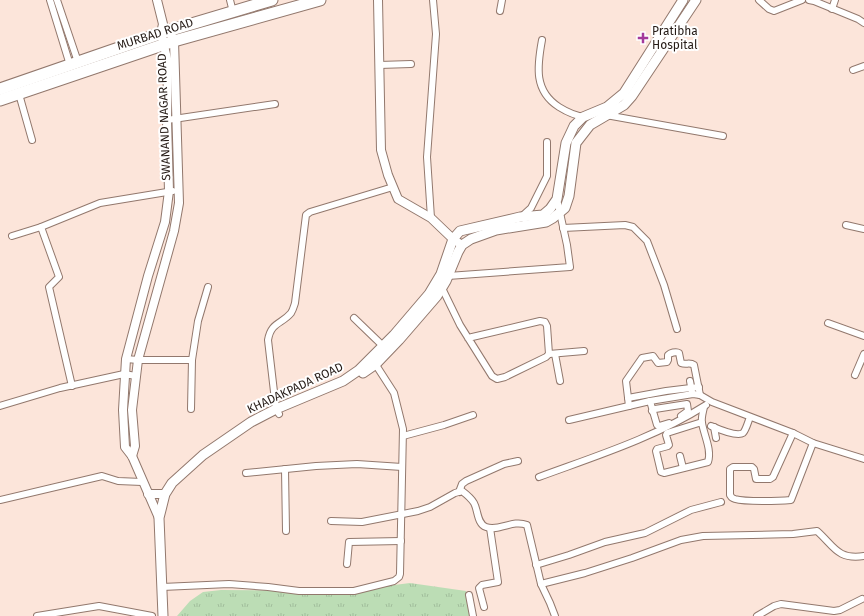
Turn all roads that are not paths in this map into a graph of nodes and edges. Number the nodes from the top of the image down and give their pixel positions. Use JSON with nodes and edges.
{"nodes":[{"id":1,"x":50,"y":0,"type":"edge"},
{"id":2,"x":57,"y":0,"type":"edge"},
{"id":3,"x":157,"y":0,"type":"edge"},
{"id":4,"x":230,"y":0,"type":"edge"},
{"id":5,"x":272,"y":0,"type":"edge"},
{"id":6,"x":320,"y":0,"type":"edge"},
{"id":7,"x":378,"y":0,"type":"edge"},
{"id":8,"x":432,"y":0,"type":"edge"},
{"id":9,"x":502,"y":0,"type":"edge"},
{"id":10,"x":683,"y":0,"type":"edge"},
{"id":11,"x":696,"y":0,"type":"edge"},
{"id":12,"x":758,"y":0,"type":"edge"},
{"id":13,"x":802,"y":0,"type":"edge"},
{"id":14,"x":809,"y":0,"type":"edge"},
{"id":15,"x":836,"y":0,"type":"edge"},
{"id":16,"x":829,"y":5,"type":"edge"},
{"id":17,"x":500,"y":11,"type":"dead end"},
{"id":18,"x":233,"y":12,"type":"junction"},
{"id":19,"x":864,"y":23,"type":"edge"},
{"id":20,"x":166,"y":35,"type":"junction"},
{"id":21,"x":542,"y":40,"type":"dead end"},
{"id":22,"x":74,"y":63,"type":"junction"},
{"id":23,"x":643,"y":63,"type":"junction"},
{"id":24,"x":410,"y":64,"type":"dead end"},
{"id":25,"x":379,"y":65,"type":"junction"},
{"id":26,"x":864,"y":66,"type":"edge"},
{"id":27,"x":652,"y":68,"type":"junction"},
{"id":28,"x":853,"y":70,"type":"dead end"},
{"id":29,"x":0,"y":89,"type":"edge"},
{"id":30,"x":19,"y":94,"type":"junction"},
{"id":31,"x":0,"y":100,"type":"edge"},
{"id":32,"x":274,"y":104,"type":"dead end"},
{"id":33,"x":605,"y":115,"type":"junction"},
{"id":34,"x":583,"y":117,"type":"junction"},
{"id":35,"x":177,"y":119,"type":"junction"},
{"id":36,"x":167,"y":120,"type":"junction"},
{"id":37,"x":723,"y":136,"type":"dead end"},
{"id":38,"x":32,"y":140,"type":"dead end"},
{"id":39,"x":547,"y":142,"type":"dead end"},
{"id":40,"x":177,"y":146,"type":"junction"},
{"id":41,"x":168,"y":147,"type":"junction"},
{"id":42,"x":393,"y":187,"type":"junction"},
{"id":43,"x":179,"y":190,"type":"junction"},
{"id":44,"x":169,"y":191,"type":"junction"},
{"id":45,"x":558,"y":199,"type":"junction"},
{"id":46,"x":561,"y":212,"type":"junction"},
{"id":47,"x":520,"y":217,"type":"junction"},
{"id":48,"x":431,"y":218,"type":"junction"},
{"id":49,"x":165,"y":222,"type":"junction"},
{"id":50,"x":176,"y":224,"type":"junction"},
{"id":51,"x":846,"y":225,"type":"dead end"},
{"id":52,"x":42,"y":227,"type":"junction"},
{"id":53,"x":517,"y":227,"type":"junction"},
{"id":54,"x":563,"y":228,"type":"junction"},
{"id":55,"x":864,"y":229,"type":"edge"},
{"id":56,"x":473,"y":233,"type":"junction"},
{"id":57,"x":12,"y":236,"type":"dead end"},
{"id":58,"x":453,"y":239,"type":"junction"},
{"id":59,"x":462,"y":245,"type":"junction"},
{"id":60,"x":448,"y":276,"type":"junction"},
{"id":61,"x":440,"y":285,"type":"junction"},
{"id":62,"x":208,"y":287,"type":"dead end"},
{"id":63,"x":354,"y":318,"type":"dead end"},
{"id":64,"x":828,"y":323,"type":"dead end"},
{"id":65,"x":405,"y":327,"type":"junction"},
{"id":66,"x":677,"y":329,"type":"dead end"},
{"id":67,"x":864,"y":336,"type":"edge"},
{"id":68,"x":468,"y":338,"type":"junction"},
{"id":69,"x":383,"y":346,"type":"junction"},
{"id":70,"x":584,"y":351,"type":"dead end"},
{"id":71,"x":552,"y":354,"type":"junction"},
{"id":72,"x":864,"y":354,"type":"edge"},
{"id":73,"x":126,"y":358,"type":"junction"},
{"id":74,"x":138,"y":360,"type":"junction"},
{"id":75,"x":192,"y":360,"type":"junction"},
{"id":76,"x":374,"y":361,"type":"junction"},
{"id":77,"x":124,"y":374,"type":"junction"},
{"id":78,"x":855,"y":375,"type":"dead end"},
{"id":79,"x":136,"y":376,"type":"junction"},
{"id":80,"x":560,"y":381,"type":"dead end"},
{"id":81,"x":690,"y":381,"type":"dead end"},
{"id":82,"x":72,"y":386,"type":"junction"},
{"id":83,"x":699,"y":388,"type":"junction"},
{"id":84,"x":692,"y":391,"type":"junction"},
{"id":85,"x":642,"y":392,"type":"junction"},
{"id":86,"x":686,"y":395,"type":"junction"},
{"id":87,"x":700,"y":395,"type":"junction"},
{"id":88,"x":628,"y":398,"type":"junction"},
{"id":89,"x":646,"y":402,"type":"junction"},
{"id":90,"x":712,"y":402,"type":"junction"},
{"id":91,"x":687,"y":404,"type":"junction"},
{"id":92,"x":0,"y":406,"type":"edge"},
{"id":93,"x":629,"y":406,"type":"junction"},
{"id":94,"x":704,"y":407,"type":"junction"},
{"id":95,"x":191,"y":408,"type":"dead end"},
{"id":96,"x":123,"y":410,"type":"junction"},
{"id":97,"x":132,"y":410,"type":"junction"},
{"id":98,"x":652,"y":411,"type":"junction"},
{"id":99,"x":278,"y":412,"type":"junction"},
{"id":100,"x":473,"y":415,"type":"dead end"},
{"id":101,"x":750,"y":417,"type":"junction"},
{"id":102,"x":569,"y":420,"type":"dead end"},
{"id":103,"x":702,"y":422,"type":"junction"},
{"id":104,"x":134,"y":432,"type":"junction"},
{"id":105,"x":125,"y":433,"type":"junction"},
{"id":106,"x":792,"y":433,"type":"junction"},
{"id":107,"x":403,"y":436,"type":"junction"},
{"id":108,"x":716,"y":438,"type":"dead end"},
{"id":109,"x":813,"y":443,"type":"junction"},
{"id":110,"x":132,"y":456,"type":"junction"},
{"id":111,"x":680,"y":456,"type":"dead end"},
{"id":112,"x":864,"y":459,"type":"edge"},
{"id":113,"x":518,"y":461,"type":"dead end"},
{"id":114,"x":402,"y":468,"type":"junction"},
{"id":115,"x":683,"y":468,"type":"junction"},
{"id":116,"x":285,"y":469,"type":"junction"},
{"id":117,"x":246,"y":473,"type":"dead end"},
{"id":118,"x":539,"y":477,"type":"dead end"},
{"id":119,"x":142,"y":482,"type":"junction"},
{"id":120,"x":167,"y":491,"type":"junction"},
{"id":121,"x":459,"y":492,"type":"junction"},
{"id":122,"x":148,"y":494,"type":"junction"},
{"id":123,"x":0,"y":500,"type":"edge"},
{"id":124,"x":721,"y":502,"type":"dead end"},
{"id":125,"x":401,"y":514,"type":"junction"},
{"id":126,"x":159,"y":518,"type":"junction"},
{"id":127,"x":331,"y":521,"type":"dead end"},
{"id":128,"x":490,"y":528,"type":"junction"},
{"id":129,"x":286,"y":531,"type":"dead end"},
{"id":130,"x":401,"y":541,"type":"junction"},
{"id":131,"x":864,"y":556,"type":"edge"},
{"id":132,"x":347,"y":564,"type":"dead end"},
{"id":133,"x":536,"y":565,"type":"junction"},
{"id":134,"x":541,"y":584,"type":"junction"},
{"id":135,"x":162,"y":587,"type":"junction"},
{"id":136,"x":469,"y":595,"type":"dead end"},
{"id":137,"x":862,"y":598,"type":"dead end"},
{"id":138,"x":484,"y":607,"type":"dead end"},
{"id":139,"x":49,"y":615,"type":"edge"},
{"id":140,"x":37,"y":616,"type":"edge"},
{"id":141,"x":152,"y":616,"type":"edge"},
{"id":142,"x":163,"y":616,"type":"edge"},
{"id":143,"x":473,"y":616,"type":"edge"},
{"id":144,"x":555,"y":616,"type":"edge"},
{"id":145,"x":757,"y":616,"type":"edge"}],
"edges":[{"from":1,"to":22,"type":"street"},
{"from":2,"to":22,"type":"street"},
{"from":3,"to":20,"type":"street"},
{"from":4,"to":18,"type":"street"},
{"from":5,"to":18,"type":"highway"},
{"from":6,"to":20,"type":"highway","name":"MURBAD ROAD"},
{"from":7,"to":25,"type":"street"},
{"from":8,"to":48,"type":"street"},
{"from":9,"to":17,"type":"street"},
{"from":10,"to":23,"type":"main road"},
{"from":11,"to":27,"type":"main road"},
{"from":12,"to":13,"type":"street"},
{"from":14,"to":16,"type":"street"},
{"from":15,"to":16,"type":"street"},
{"from":16,"to":19,"type":"street"},
{"from":18,"to":20,"type":"highway"},
{"from":20,"to":22,"type":"highway"},
{"from":20,"to":30,"type":"highway","name":"MURBAD ROAD"},
{"from":20,"to":35,"type":"street","name":"SWANAND NAGAR ROAD"},
{"from":20,"to":36,"type":"street","name":"SWANAND NAGAR ROAD"},
{"from":21,"to":34,"type":"street"},
{"from":22,"to":29,"type":"highway"},
{"from":23,"to":27,"type":"main road"},
{"from":23,"to":34,"type":"main road"},
{"from":24,"to":25,"type":"street"},
{"from":25,"to":42,"type":"street"},
{"from":26,"to":28,"type":"street"},
{"from":27,"to":33,"type":"main road"},
{"from":30,"to":31,"type":"highway","name":"MURBAD ROAD"},
{"from":30,"to":38,"type":"street"},
{"from":32,"to":35,"type":"street"},
{"from":33,"to":34,"type":"street"},
{"from":33,"to":37,"type":"street"},
{"from":33,"to":46,"type":"main road"},
{"from":34,"to":45,"type":"main road"},
{"from":35,"to":36,"type":"street"},
{"from":35,"to":40,"type":"street","name":"SWANAND NAGAR ROAD"},
{"from":36,"to":41,"type":"street","name":"SWANAND NAGAR ROAD"},
{"from":39,"to":47,"type":"street"},
{"from":40,"to":41,"type":"street"},
{"from":40,"to":43,"type":"street","name":"SWANAND NAGAR ROAD"},
{"from":41,"to":44,"type":"street","name":"SWANAND NAGAR ROAD"},
{"from":42,"to":48,"type":"street"},
{"from":42,"to":99,"type":"street"},
{"from":43,"to":44,"type":"street"},
{"from":43,"to":50,"type":"street","name":"SWANAND NAGAR ROAD"},
{"from":44,"to":49,"type":"street","name":"SWANAND NAGAR ROAD"},
{"from":44,"to":52,"type":"street"},
{"from":45,"to":46,"type":"street"},
{"from":45,"to":47,"type":"main road"},
{"from":46,"to":53,"type":"main road"},
{"from":46,"to":54,"type":"street"},
{"from":47,"to":53,"type":"street"},
{"from":47,"to":56,"type":"main road"},
{"from":48,"to":58,"type":"street"},
{"from":49,"to":50,"type":"street"},
{"from":49,"to":73,"type":"street","name":"SWANAND NAGAR ROAD"},
{"from":50,"to":74,"type":"street","name":"SWANAND NAGAR ROAD"},
{"from":51,"to":55,"type":"street"},
{"from":52,"to":57,"type":"street"},
{"from":52,"to":82,"type":"street"},
{"from":53,"to":56,"type":"main road"},
{"from":54,"to":60,"type":"street"},
{"from":54,"to":66,"type":"street"},
{"from":56,"to":58,"type":"main road"},
{"from":56,"to":59,"type":"main road"},
{"from":58,"to":59,"type":"street"},
{"from":58,"to":61,"type":"main road","name":"KHADAKPADA ROAD"},
{"from":59,"to":60,"type":"main road","name":"KHADAKPADA ROAD"},
{"from":60,"to":61,"type":"main road","name":"KHADAKPADA ROAD"},
{"from":61,"to":65,"type":"main road","name":"KHADAKPADA ROAD"},
{"from":61,"to":68,"type":"street"},
{"from":62,"to":75,"type":"street"},
{"from":63,"to":69,"type":"street"},
{"from":64,"to":67,"type":"street"},
{"from":65,"to":69,"type":"main road","name":"KHADAKPADA ROAD"},
{"from":65,"to":76,"type":"main road","name":"KHADAKPADA ROAD"},
{"from":68,"to":71,"type":"street"},
{"from":68,"to":71,"type":"street"},
{"from":69,"to":76,"type":"main road","name":"KHADAKPADA ROAD"},
{"from":70,"to":71,"type":"street"},
{"from":71,"to":80,"type":"street"},
{"from":72,"to":78,"type":"street"},
{"from":73,"to":74,"type":"street"},
{"from":73,"to":77,"type":"street","name":"SWANAND NAGAR ROAD"},
{"from":74,"to":75,"type":"street"},
{"from":74,"to":79,"type":"street","name":"SWANAND NAGAR ROAD"},
{"from":75,"to":95,"type":"street"},
{"from":76,"to":99,"type":"main road","name":"KHADAKPADA ROAD"},
{"from":76,"to":107,"type":"street"},
{"from":77,"to":79,"type":"street"},
{"from":77,"to":82,"type":"street"},
{"from":77,"to":96,"type":"street","name":"SWANAND NAGAR ROAD"},
{"from":79,"to":97,"type":"street","name":"SWANAND NAGAR ROAD"},
{"from":81,"to":84,"type":"street"},
{"from":82,"to":92,"type":"street"},
{"from":83,"to":84,"type":"street"},
{"from":83,"to":87,"type":"street"},
{"from":83,"to":88,"type":"street"},
{"from":84,"to":85,"type":"street"},
{"from":84,"to":86,"type":"street"},
{"from":84,"to":87,"type":"street"},
{"from":85,"to":88,"type":"street"},
{"from":85,"to":89,"type":"street"},
{"from":86,"to":89,"type":"street"},
{"from":86,"to":91,"type":"street"},
{"from":87,"to":90,"type":"street"},
{"from":88,"to":93,"type":"street"},
{"from":89,"to":93,"type":"street"},
{"from":89,"to":98,"type":"street"},
{"from":90,"to":94,"type":"street"},
{"from":90,"to":101,"type":"street"},
{"from":91,"to":98,"type":"street"},
{"from":91,"to":98,"type":"street"},
{"from":93,"to":102,"type":"street"},
{"from":94,"to":103,"type":"street"},
{"from":94,"to":118,"type":"street"},
{"from":96,"to":97,"type":"street"},
{"from":96,"to":105,"type":"street","name":"SWANAND NAGAR ROAD"},
{"from":97,"to":104,"type":"street","name":"SWANAND NAGAR ROAD"},
{"from":99,"to":120,"type":"main road","name":"KHADAKPADA ROAD"},
{"from":100,"to":107,"type":"street"},
{"from":101,"to":106,"type":"street"},
{"from":101,"to":108,"type":"street"},
{"from":103,"to":115,"type":"street"},
{"from":103,"to":115,"type":"street"},
{"from":104,"to":105,"type":"street"},
{"from":104,"to":110,"type":"street","name":"SWANAND NAGAR ROAD"},
{"from":105,"to":110,"type":"street","name":"SWANAND NAGAR ROAD"},
{"from":106,"to":109,"type":"street"},
{"from":106,"to":109,"type":"street"},
{"from":107,"to":114,"type":"street"},
{"from":109,"to":112,"type":"street"},
{"from":110,"to":119,"type":"street","name":"SWANAND NAGAR ROAD"},
{"from":111,"to":115,"type":"street"},
{"from":113,"to":121,"type":"street"},
{"from":114,"to":116,"type":"street"},
{"from":114,"to":125,"type":"street"},
{"from":116,"to":117,"type":"street"},
{"from":116,"to":129,"type":"street"},
{"from":119,"to":122,"type":"street","name":"SWANAND NAGAR ROAD"},
{"from":119,"to":123,"type":"street"},
{"from":120,"to":122,"type":"street"},
{"from":120,"to":126,"type":"main road"},
{"from":121,"to":125,"type":"street"},
{"from":121,"to":128,"type":"street"},
{"from":122,"to":126,"type":"street","name":"SWANAND NAGAR ROAD"},
{"from":124,"to":133,"type":"street"},
{"from":125,"to":127,"type":"street"},
{"from":125,"to":130,"type":"street"},
{"from":126,"to":135,"type":"main road","name":"SWANAND NAGAR ROAD"},
{"from":128,"to":133,"type":"street"},
{"from":128,"to":138,"type":"street"},
{"from":130,"to":132,"type":"street"},
{"from":130,"to":135,"type":"street"},
{"from":131,"to":134,"type":"street"},
{"from":133,"to":134,"type":"street"},
{"from":134,"to":144,"type":"street"},
{"from":135,"to":142,"type":"main road","name":"SWANAND NAGAR ROAD"},
{"from":136,"to":143,"type":"street"},
{"from":137,"to":145,"type":"street"},
{"from":139,"to":140,"type":"street"},
{"from":139,"to":141,"type":"street"}]}
